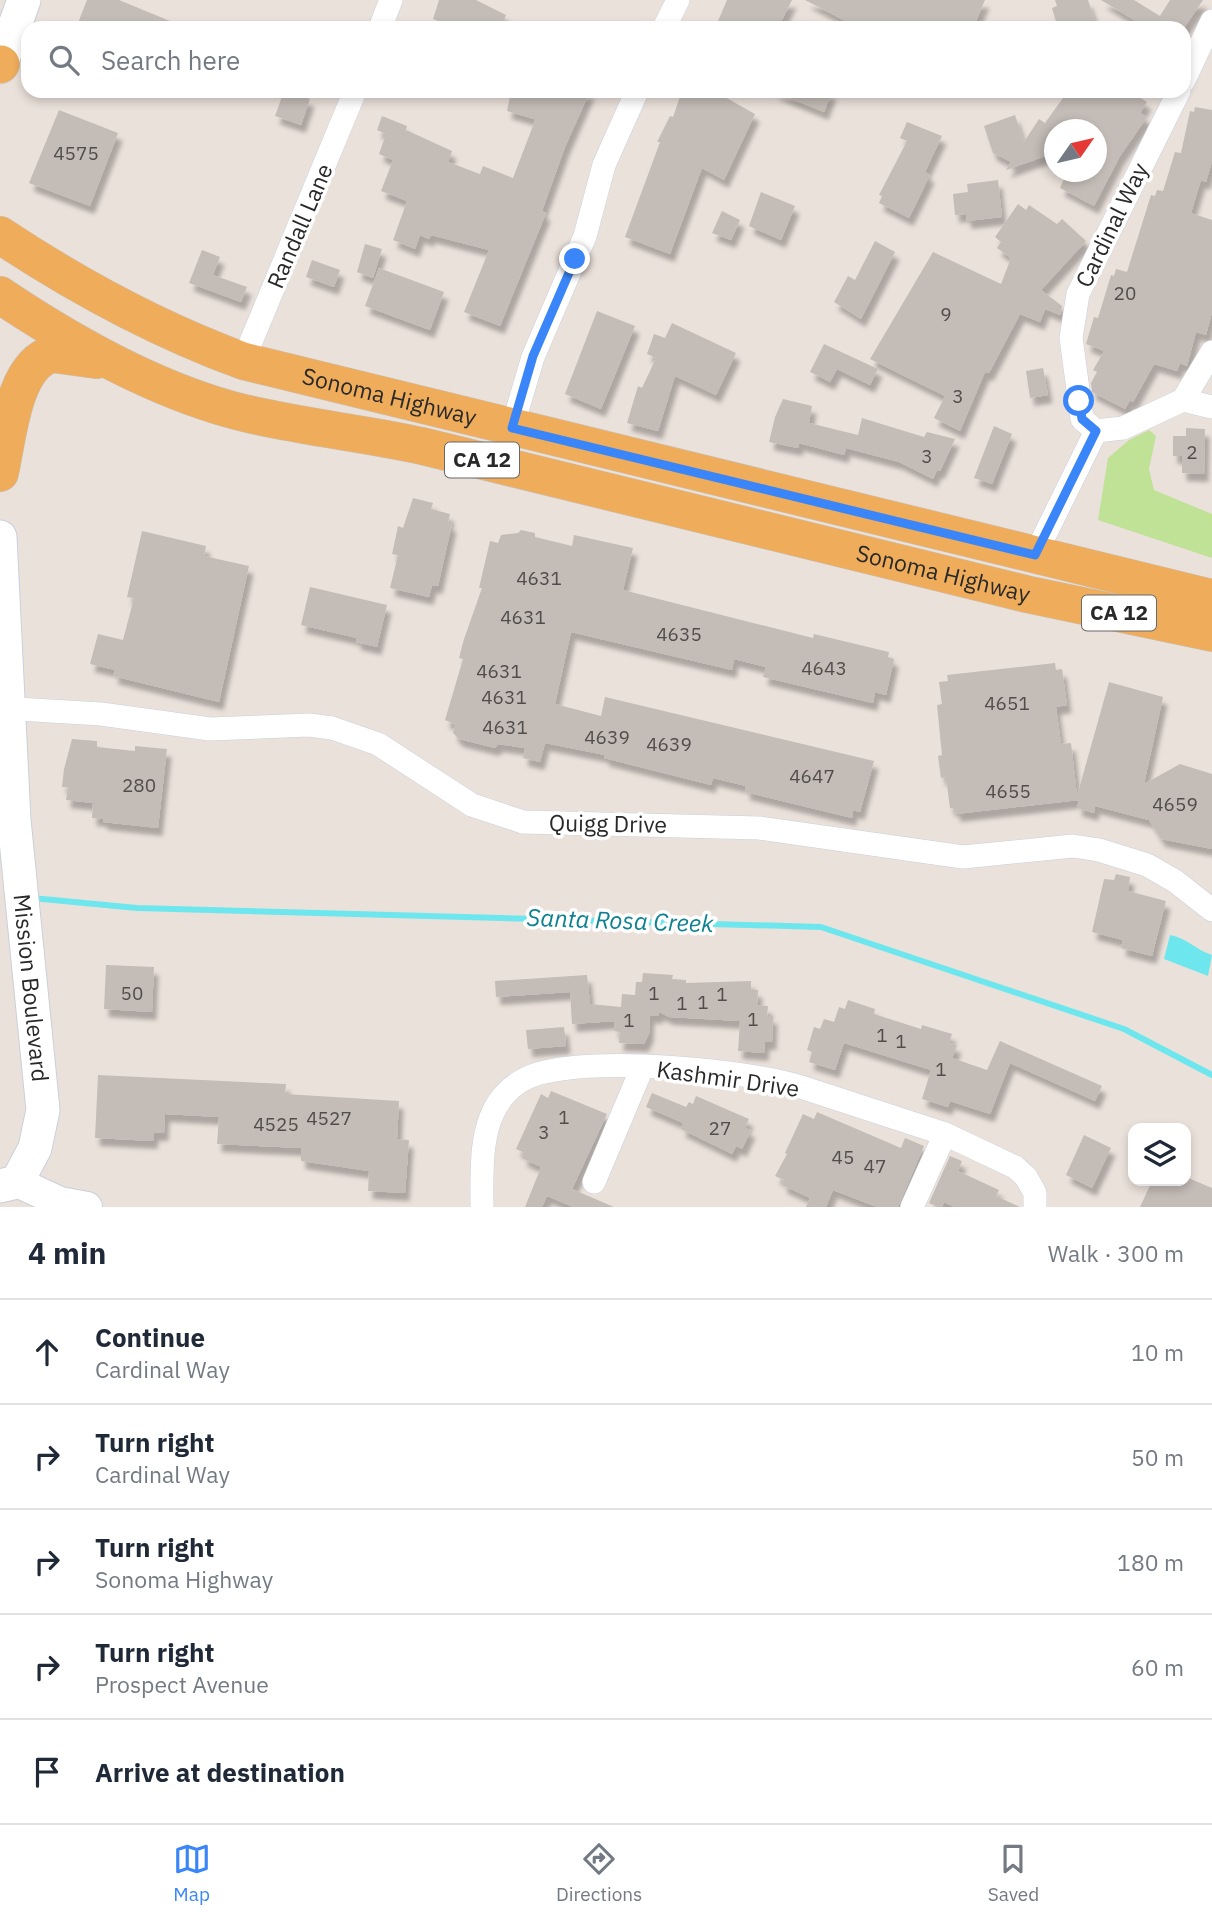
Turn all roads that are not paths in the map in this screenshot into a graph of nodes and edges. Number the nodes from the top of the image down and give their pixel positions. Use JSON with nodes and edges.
{"nodes":[{"id":1,"x":24,"y":0,"type":"edge"},
{"id":2,"x":391,"y":0,"type":"edge"},
{"id":3,"x":678,"y":0,"type":"edge"},
{"id":4,"x":383,"y":21,"type":"edge"},
{"id":5,"x":668,"y":21,"type":"edge"},
{"id":6,"x":1212,"y":21,"type":"edge"},
{"id":7,"x":1191,"y":65,"type":"edge"},
{"id":8,"x":0,"y":66,"type":"edge"},
{"id":9,"x":352,"y":98,"type":"edge"},
{"id":10,"x":634,"y":98,"type":"edge"},
{"id":11,"x":1176,"y":98,"type":"edge"},
{"id":12,"x":0,"y":235,"type":"edge"},
{"id":13,"x":0,"y":295,"type":"edge"},
{"id":14,"x":1212,"y":352,"type":"edge"},
{"id":15,"x":243,"y":361,"type":"junction"},
{"id":16,"x":119,"y":364,"type":"junction"},
{"id":17,"x":1183,"y":400,"type":"junction"},
{"id":18,"x":1212,"y":407,"type":"edge"},
{"id":19,"x":512,"y":428,"type":"junction"},
{"id":20,"x":1096,"y":431,"type":"junction"},
{"id":21,"x":0,"y":473,"type":"edge"},
{"id":22,"x":0,"y":537,"type":"edge"},
{"id":23,"x":1035,"y":555,"type":"junction"},
{"id":24,"x":1026,"y":594,"type":"junction"},
{"id":25,"x":1212,"y":598,"type":"edge"},
{"id":26,"x":1212,"y":633,"type":"edge"},
{"id":27,"x":5,"y":708,"type":"edge"},
{"id":28,"x":1212,"y":910,"type":"edge"},
{"id":29,"x":642,"y":1068,"type":"junction"},
{"id":30,"x":945,"y":1134,"type":"junction"},
{"id":31,"x":594,"y":1182,"type":"dead end"},
{"id":32,"x":9,"y":1184,"type":"edge"},
{"id":33,"x":86,"y":1207,"type":"edge"},
{"id":34,"x":482,"y":1207,"type":"edge"},
{"id":35,"x":912,"y":1207,"type":"edge"},
{"id":36,"x":1035,"y":1207,"type":"edge"}],
"edges":[{"from":1,"to":8,"type":"main road"},
{"from":2,"to":4,"type":"street"},
{"from":3,"to":5,"type":"street"},
{"from":6,"to":7,"type":"street"},
{"from":9,"to":15,"type":"street","name":"Randall Lane"},
{"from":10,"to":19,"type":"street"},
{"from":11,"to":20,"type":"street","name":"Cardinal Way"},
{"from":12,"to":15,"type":"main road","name":"Sonoma Highway","number":"CA 12"},
{"from":13,"to":16,"type":"main road","name":"Sonoma Highway","number":"CA 12"},
{"from":14,"to":17,"type":"street"},
{"from":15,"to":19,"type":"main road","name":"Sonoma Highway","number":"CA 12"},
{"from":16,"to":21,"type":"main road"},
{"from":16,"to":24,"type":"main road","name":"Sonoma Highway","number":"CA 12"},
{"from":17,"to":18,"type":"street"},
{"from":17,"to":20,"type":"street"},
{"from":19,"to":23,"type":"main road","name":"Sonoma Highway","number":"CA 12"},
{"from":20,"to":23,"type":"street"},
{"from":22,"to":27,"type":"main road","name":"Mission Boulevard"},
{"from":23,"to":24,"type":"main road"},
{"from":23,"to":25,"type":"main road","name":"Sonoma Highway","number":"CA 12"},
{"from":24,"to":26,"type":"main road","name":"Sonoma Highway","number":"CA 12"},
{"from":27,"to":28,"type":"street","name":"Quigg Drive"},
{"from":27,"to":32,"type":"main road","name":"Mission Boulevard"},
{"from":29,"to":30,"type":"street","name":"Kashmir Drive"},
{"from":29,"to":31,"type":"street"},
{"from":29,"to":34,"type":"street","name":"Kashmir Drive"},
{"from":30,"to":35,"type":"street"},
{"from":30,"to":36,"type":"street","name":"Kashmir Drive"},
{"from":32,"to":33,"type":"street"}]}
